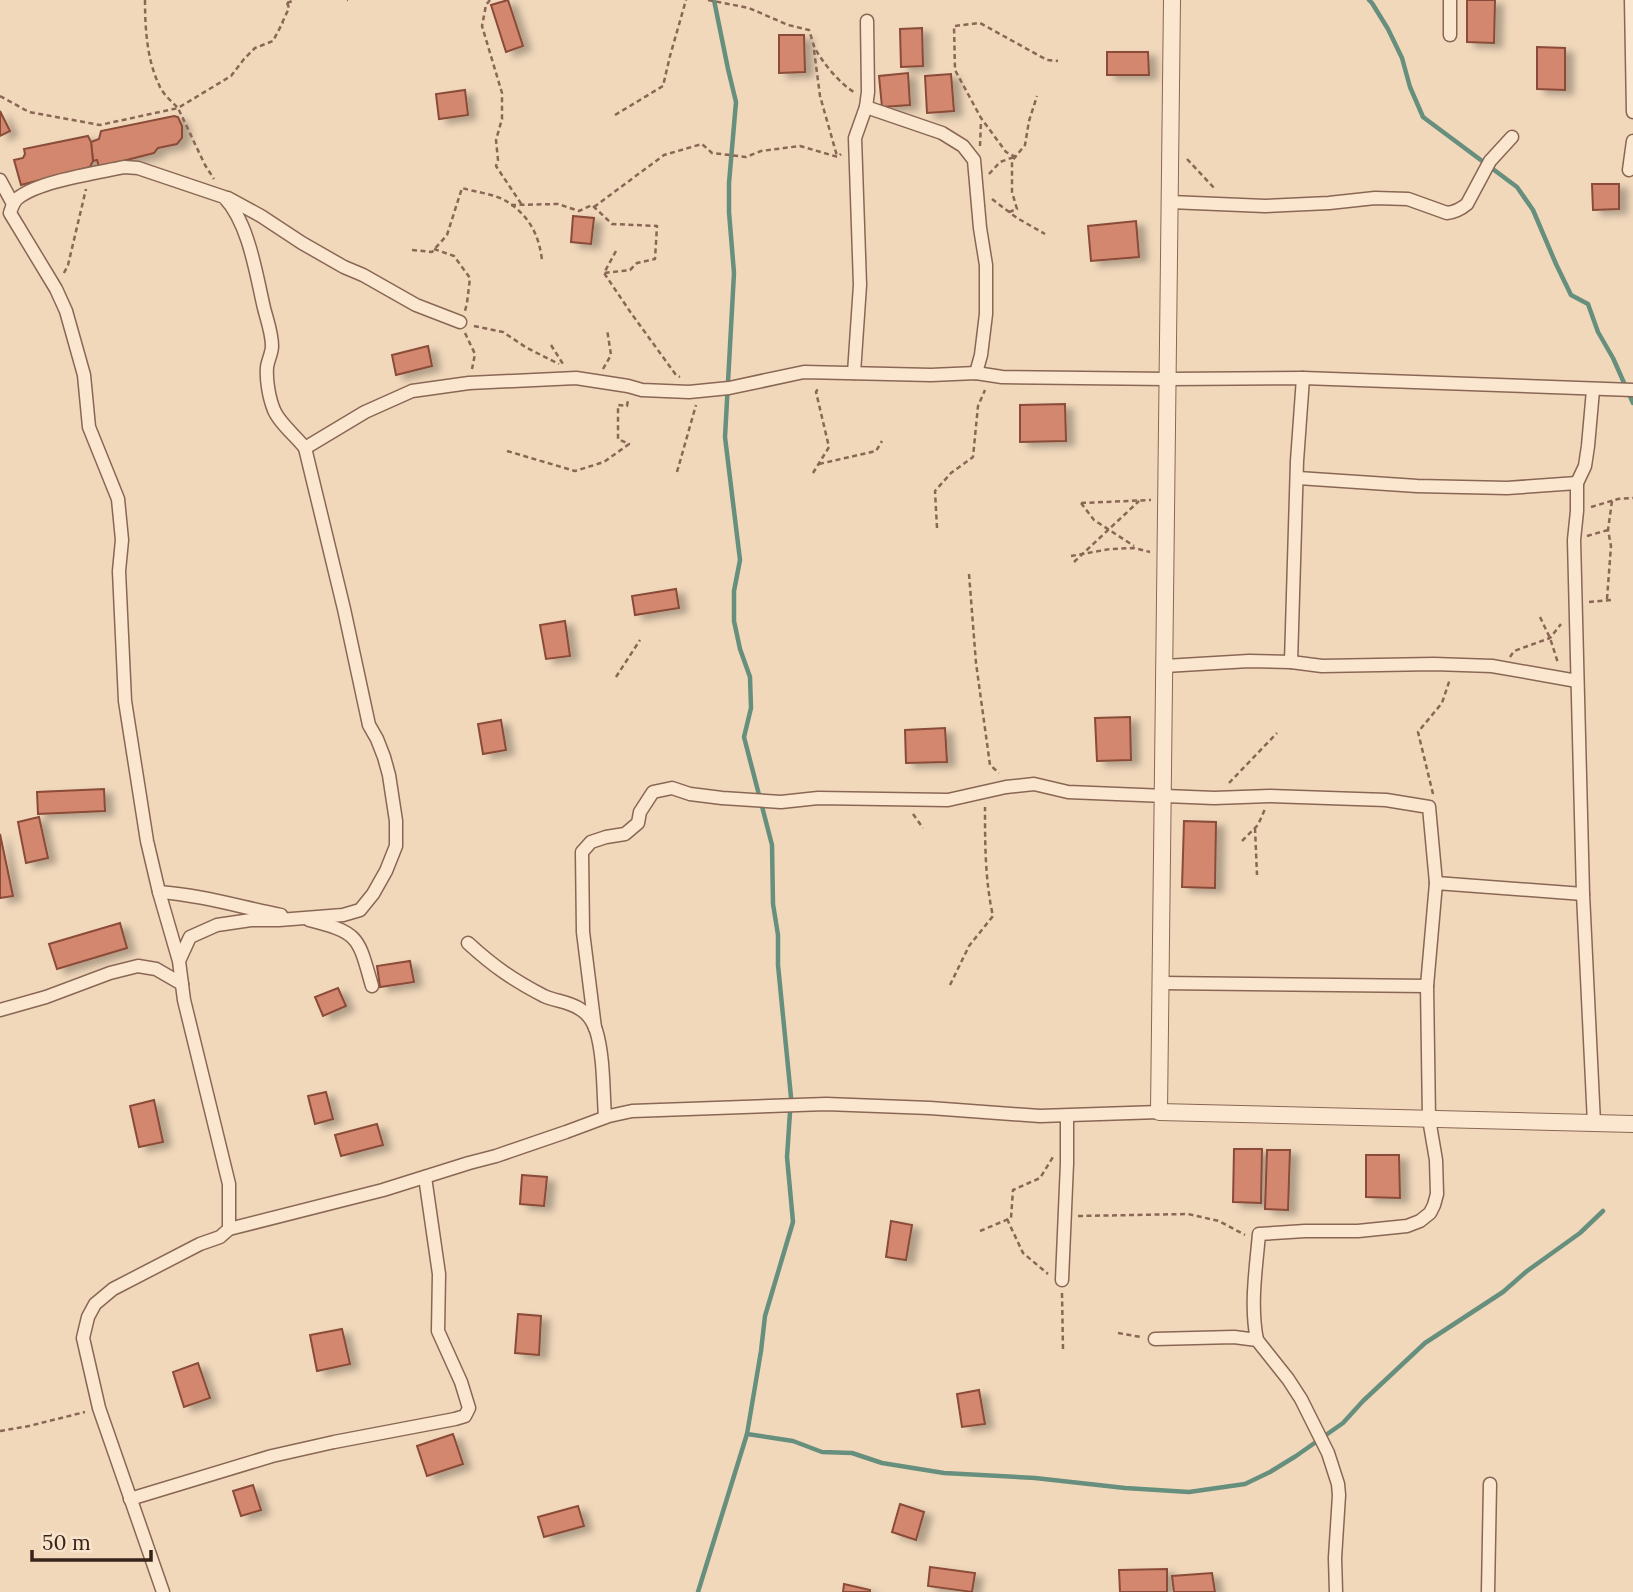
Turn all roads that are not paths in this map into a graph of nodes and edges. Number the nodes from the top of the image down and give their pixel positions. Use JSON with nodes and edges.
{"nodes":[{"id":1,"x":1172,"y":0,"type":"edge"},
{"id":2,"x":1450,"y":0,"type":"edge"},
{"id":3,"x":1631,"y":0,"type":"edge"},
{"id":4,"x":867,"y":21,"type":"dead end"},
{"id":5,"x":1450,"y":35,"type":"dead end"},
{"id":6,"x":866,"y":107,"type":"junction"},
{"id":7,"x":1633,"y":112,"type":"edge"},
{"id":8,"x":1511,"y":137,"type":"dead end"},
{"id":9,"x":1633,"y":141,"type":"edge"},
{"id":10,"x":1629,"y":170,"type":"dead end"},
{"id":11,"x":0,"y":180,"type":"edge"},
{"id":12,"x":225,"y":197,"type":"junction"},
{"id":13,"x":1170,"y":202,"type":"junction"},
{"id":14,"x":13,"y":204,"type":"junction"},
{"id":15,"x":460,"y":322,"type":"road end"},
{"id":16,"x":854,"y":373,"type":"junction"},
{"id":17,"x":976,"y":373,"type":"junction"},
{"id":18,"x":1303,"y":378,"type":"junction"},
{"id":19,"x":1168,"y":379,"type":"junction"},
{"id":20,"x":1593,"y":390,"type":"junction"},
{"id":21,"x":1633,"y":390,"type":"edge"},
{"id":22,"x":305,"y":448,"type":"junction"},
{"id":23,"x":1298,"y":478,"type":"junction"},
{"id":24,"x":1577,"y":484,"type":"junction"},
{"id":25,"x":1291,"y":662,"type":"junction"},
{"id":26,"x":1164,"y":666,"type":"junction"},
{"id":27,"x":1570,"y":680,"type":"junction"},
{"id":28,"x":1163,"y":795,"type":"junction"},
{"id":29,"x":1436,"y":883,"type":"junction"},
{"id":30,"x":159,"y":892,"type":"junction"},
{"id":31,"x":1583,"y":894,"type":"junction"},
{"id":32,"x":347,"y":914,"type":"junction"},
{"id":33,"x":301,"y":918,"type":"junction"},
{"id":34,"x":352,"y":936,"type":"junction"},
{"id":35,"x":468,"y":943,"type":"dead end"},
{"id":36,"x":179,"y":961,"type":"junction"},
{"id":37,"x":1161,"y":983,"type":"junction"},
{"id":38,"x":182,"y":984,"type":"junction"},
{"id":39,"x":372,"y":986,"type":"dead end"},
{"id":40,"x":1427,"y":986,"type":"junction"},
{"id":41,"x":0,"y":1010,"type":"edge"},
{"id":42,"x":595,"y":1028,"type":"junction"},
{"id":43,"x":1159,"y":1112,"type":"junction"},
{"id":44,"x":1067,"y":1116,"type":"junction"},
{"id":45,"x":605,"y":1117,"type":"junction"},
{"id":46,"x":1429,"y":1119,"type":"junction"},
{"id":47,"x":1594,"y":1123,"type":"junction"},
{"id":48,"x":1633,"y":1124,"type":"edge"},
{"id":49,"x":425,"y":1177,"type":"junction"},
{"id":50,"x":229,"y":1229,"type":"junction"},
{"id":51,"x":1062,"y":1280,"type":"road end"},
{"id":52,"x":1155,"y":1339,"type":"road end"},
{"id":53,"x":1257,"y":1340,"type":"junction"},
{"id":54,"x":1490,"y":1483,"type":"dead end"},
{"id":55,"x":130,"y":1499,"type":"junction"},
{"id":56,"x":163,"y":1592,"type":"edge"},
{"id":57,"x":1336,"y":1592,"type":"edge"},
{"id":58,"x":1488,"y":1592,"type":"edge"}],
"edges":[{"from":1,"to":13,"type":"street"},
{"from":2,"to":5,"type":"street"},
{"from":3,"to":7,"type":"street"},
{"from":4,"to":6,"type":"street"},
{"from":6,"to":16,"type":"street"},
{"from":6,"to":17,"type":"street"},
{"from":8,"to":13,"type":"street"},
{"from":9,"to":10,"type":"street"},
{"from":11,"to":14,"type":"street"},
{"from":12,"to":14,"type":"street"},
{"from":12,"to":15,"type":"street"},
{"from":12,"to":22,"type":"street"},
{"from":13,"to":19,"type":"street"},
{"from":14,"to":30,"type":"street"},
{"from":16,"to":17,"type":"street"},
{"from":16,"to":22,"type":"street"},
{"from":17,"to":19,"type":"street"},
{"from":18,"to":19,"type":"street"},
{"from":18,"to":20,"type":"street"},
{"from":18,"to":23,"type":"street"},
{"from":19,"to":26,"type":"street"},
{"from":20,"to":21,"type":"street"},
{"from":20,"to":24,"type":"street"},
{"from":22,"to":32,"type":"street"},
{"from":23,"to":24,"type":"street"},
{"from":23,"to":25,"type":"street"},
{"from":24,"to":27,"type":"street"},
{"from":25,"to":26,"type":"street"},
{"from":25,"to":27,"type":"street"},
{"from":26,"to":28,"type":"street"},
{"from":27,"to":31,"type":"street"},
{"from":28,"to":29,"type":"street"},
{"from":28,"to":37,"type":"street"},
{"from":28,"to":42,"type":"street"},
{"from":29,"to":31,"type":"street"},
{"from":29,"to":40,"type":"street"},
{"from":30,"to":33,"type":"street"},
{"from":30,"to":36,"type":"street"},
{"from":31,"to":47,"type":"street"},
{"from":32,"to":33,"type":"street"},
{"from":32,"to":34,"type":"street"},
{"from":33,"to":34,"type":"street"},
{"from":33,"to":36,"type":"street"},
{"from":34,"to":39,"type":"street"},
{"from":35,"to":42,"type":"street"},
{"from":36,"to":38,"type":"street"},
{"from":37,"to":40,"type":"street"},
{"from":37,"to":43,"type":"street"},
{"from":38,"to":41,"type":"street"},
{"from":38,"to":50,"type":"street"},
{"from":40,"to":46,"type":"street"},
{"from":42,"to":45,"type":"street"},
{"from":43,"to":44,"type":"street"},
{"from":43,"to":46,"type":"street"},
{"from":44,"to":45,"type":"street"},
{"from":44,"to":51,"type":"street"},
{"from":45,"to":49,"type":"street"},
{"from":46,"to":47,"type":"street"},
{"from":46,"to":53,"type":"street"},
{"from":47,"to":48,"type":"street"},
{"from":49,"to":50,"type":"street"},
{"from":49,"to":55,"type":"street"},
{"from":50,"to":55,"type":"street"},
{"from":52,"to":53,"type":"street"},
{"from":53,"to":57,"type":"street"},
{"from":54,"to":58,"type":"street"},
{"from":55,"to":56,"type":"street"}]}
